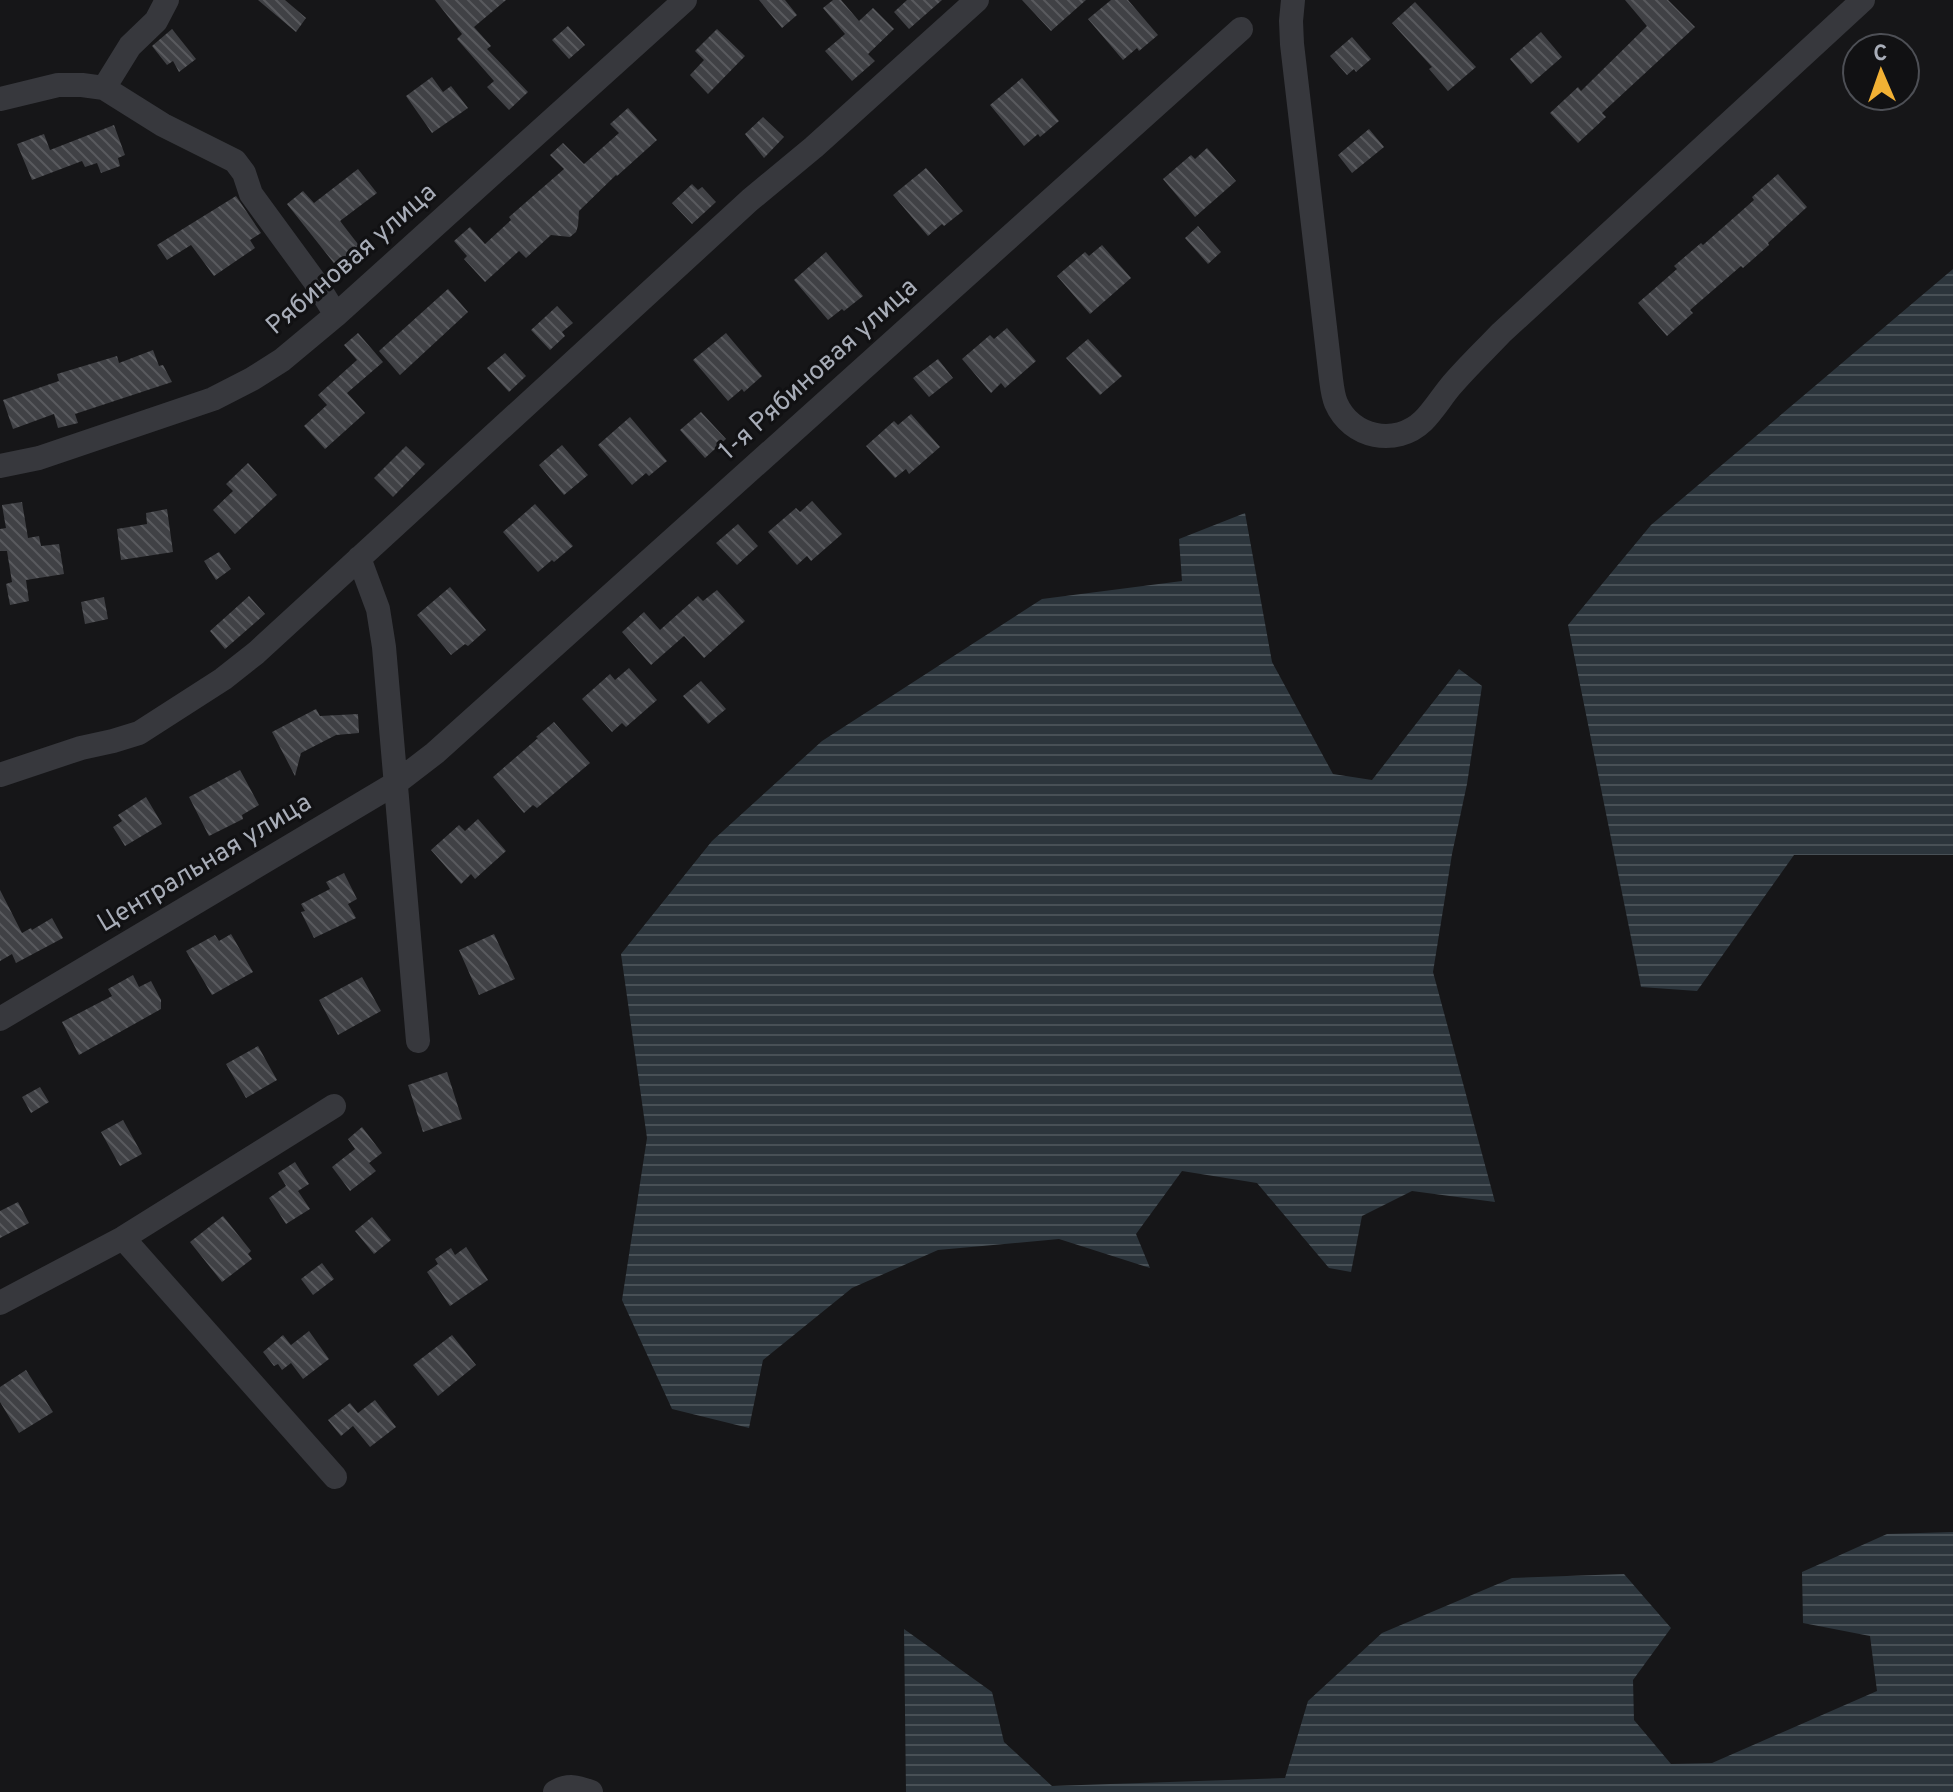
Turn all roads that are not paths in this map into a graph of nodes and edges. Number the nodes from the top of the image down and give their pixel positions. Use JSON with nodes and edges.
{"nodes":[{"id":1,"x":167,"y":0,"type":"edge"},
{"id":2,"x":685,"y":0,"type":"edge"},
{"id":3,"x":977,"y":0,"type":"edge"},
{"id":4,"x":1293,"y":0,"type":"edge"},
{"id":5,"x":1863,"y":0,"type":"edge"},
{"id":6,"x":1241,"y":29,"type":"dead end"},
{"id":7,"x":104,"y":88,"type":"junction"},
{"id":8,"x":0,"y":99,"type":"edge"},
{"id":9,"x":336,"y":315,"type":"junction"},
{"id":10,"x":0,"y":466,"type":"edge"},
{"id":11,"x":359,"y":558,"type":"junction"},
{"id":12,"x":435,"y":753,"type":"joint"},
{"id":13,"x":0,"y":775,"type":"edge"},
{"id":14,"x":396,"y":783,"type":"junction"},
{"id":15,"x":0,"y":1019,"type":"edge"},
{"id":16,"x":418,"y":1041,"type":"dead end"},
{"id":17,"x":334,"y":1106,"type":"dead end"},
{"id":18,"x":123,"y":1238,"type":"junction"},
{"id":19,"x":0,"y":1303,"type":"edge"},
{"id":20,"x":335,"y":1477,"type":"dead end"},
{"id":21,"x":555,"y":1792,"type":"edge"},
{"id":22,"x":591,"y":1792,"type":"edge"}],
"edges":[{"from":1,"to":7,"type":"street"},
{"from":2,"to":9,"type":"street","name":"Рябиновая улица"},
{"from":3,"to":11,"type":"street"},
{"from":4,"to":5,"type":"street"},
{"from":6,"to":12,"type":"street","name":"1-я Рябиновая улица"},
{"from":7,"to":8,"type":"street"},
{"from":7,"to":9,"type":"street"},
{"from":9,"to":10,"type":"street","name":"Рябиновая улица"},
{"from":11,"to":13,"type":"street"},
{"from":11,"to":14,"type":"street"},
{"from":12,"to":14,"type":"street","name":"Центральная улица"},
{"from":14,"to":15,"type":"street","name":"Центральная улица"},
{"from":14,"to":16,"type":"street"},
{"from":17,"to":18,"type":"street"},
{"from":18,"to":19,"type":"street"},
{"from":18,"to":20,"type":"street"},
{"from":21,"to":22,"type":"street"}]}
